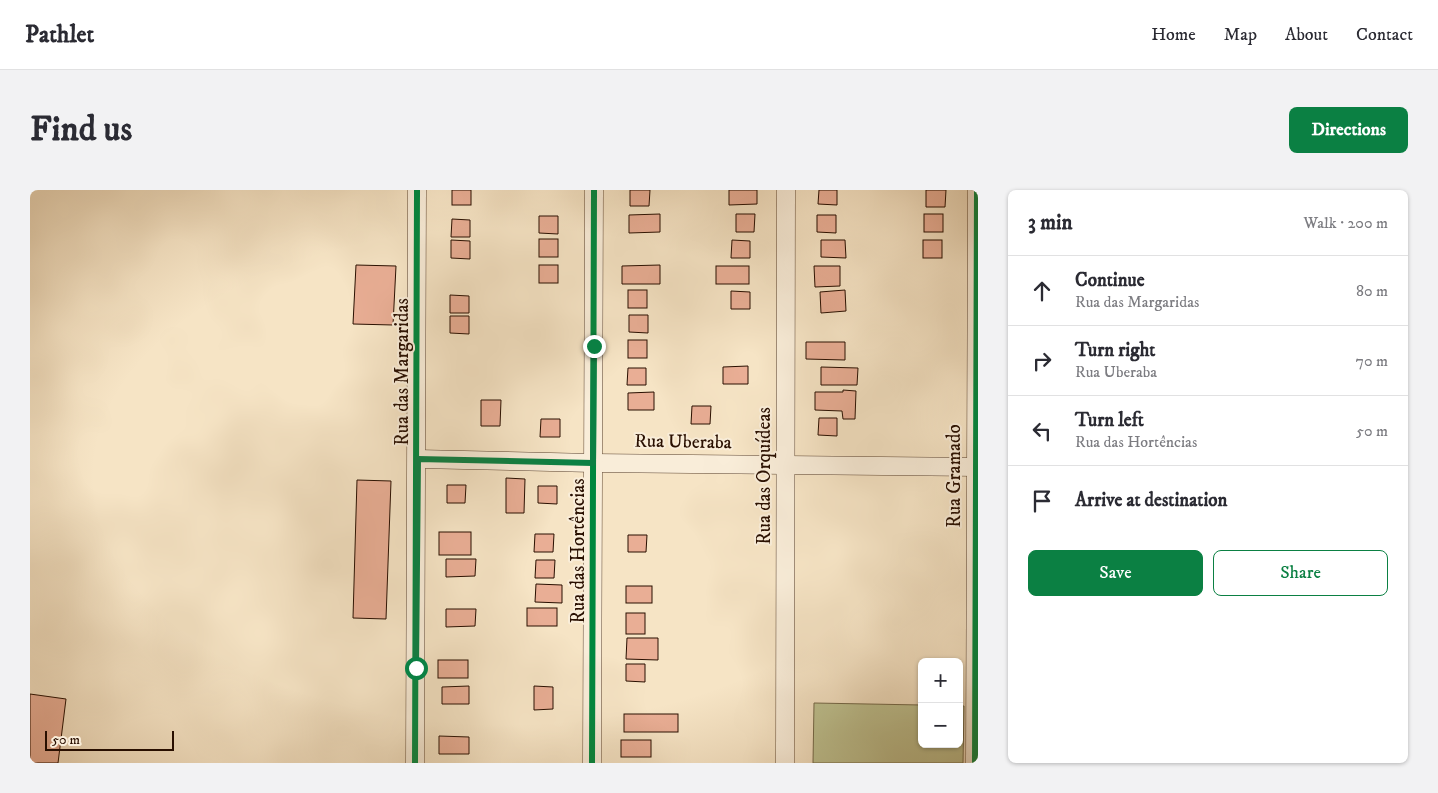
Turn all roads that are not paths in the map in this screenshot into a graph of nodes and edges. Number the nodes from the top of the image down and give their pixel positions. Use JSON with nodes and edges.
{"nodes":[{"id":1,"x":417,"y":190,"type":"edge"},
{"id":2,"x":594,"y":190,"type":"edge"},
{"id":3,"x":786,"y":190,"type":"edge"},
{"id":4,"x":976,"y":190,"type":"edge"},
{"id":5,"x":418,"y":459,"type":"junction"},
{"id":6,"x":593,"y":463,"type":"junction"},
{"id":7,"x":786,"y":465,"type":"junction"},
{"id":8,"x":977,"y":466,"type":"edge"},
{"id":9,"x":415,"y":763,"type":"edge"},
{"id":10,"x":592,"y":763,"type":"edge"},
{"id":11,"x":785,"y":763,"type":"edge"},
{"id":12,"x":975,"y":763,"type":"edge"}],
"edges":[{"from":1,"to":5,"type":"street","name":"Rua das Margaridas"},
{"from":2,"to":6,"type":"street","name":"Rua das Hortências"},
{"from":3,"to":7,"type":"street","name":"Rua das Orquídeas"},
{"from":4,"to":8,"type":"street","name":"Rua Gramado"},
{"from":5,"to":6,"type":"street","name":"Rua Uberaba"},
{"from":5,"to":9,"type":"street","name":"Rua das Margaridas"},
{"from":6,"to":7,"type":"street","name":"Rua Uberaba"},
{"from":6,"to":10,"type":"street","name":"Rua das Hortências"},
{"from":7,"to":8,"type":"street","name":"Rua Uberaba"},
{"from":7,"to":11,"type":"street","name":"Rua das Orquídeas"},
{"from":8,"to":12,"type":"street","name":"Rua Gramado"}]}
